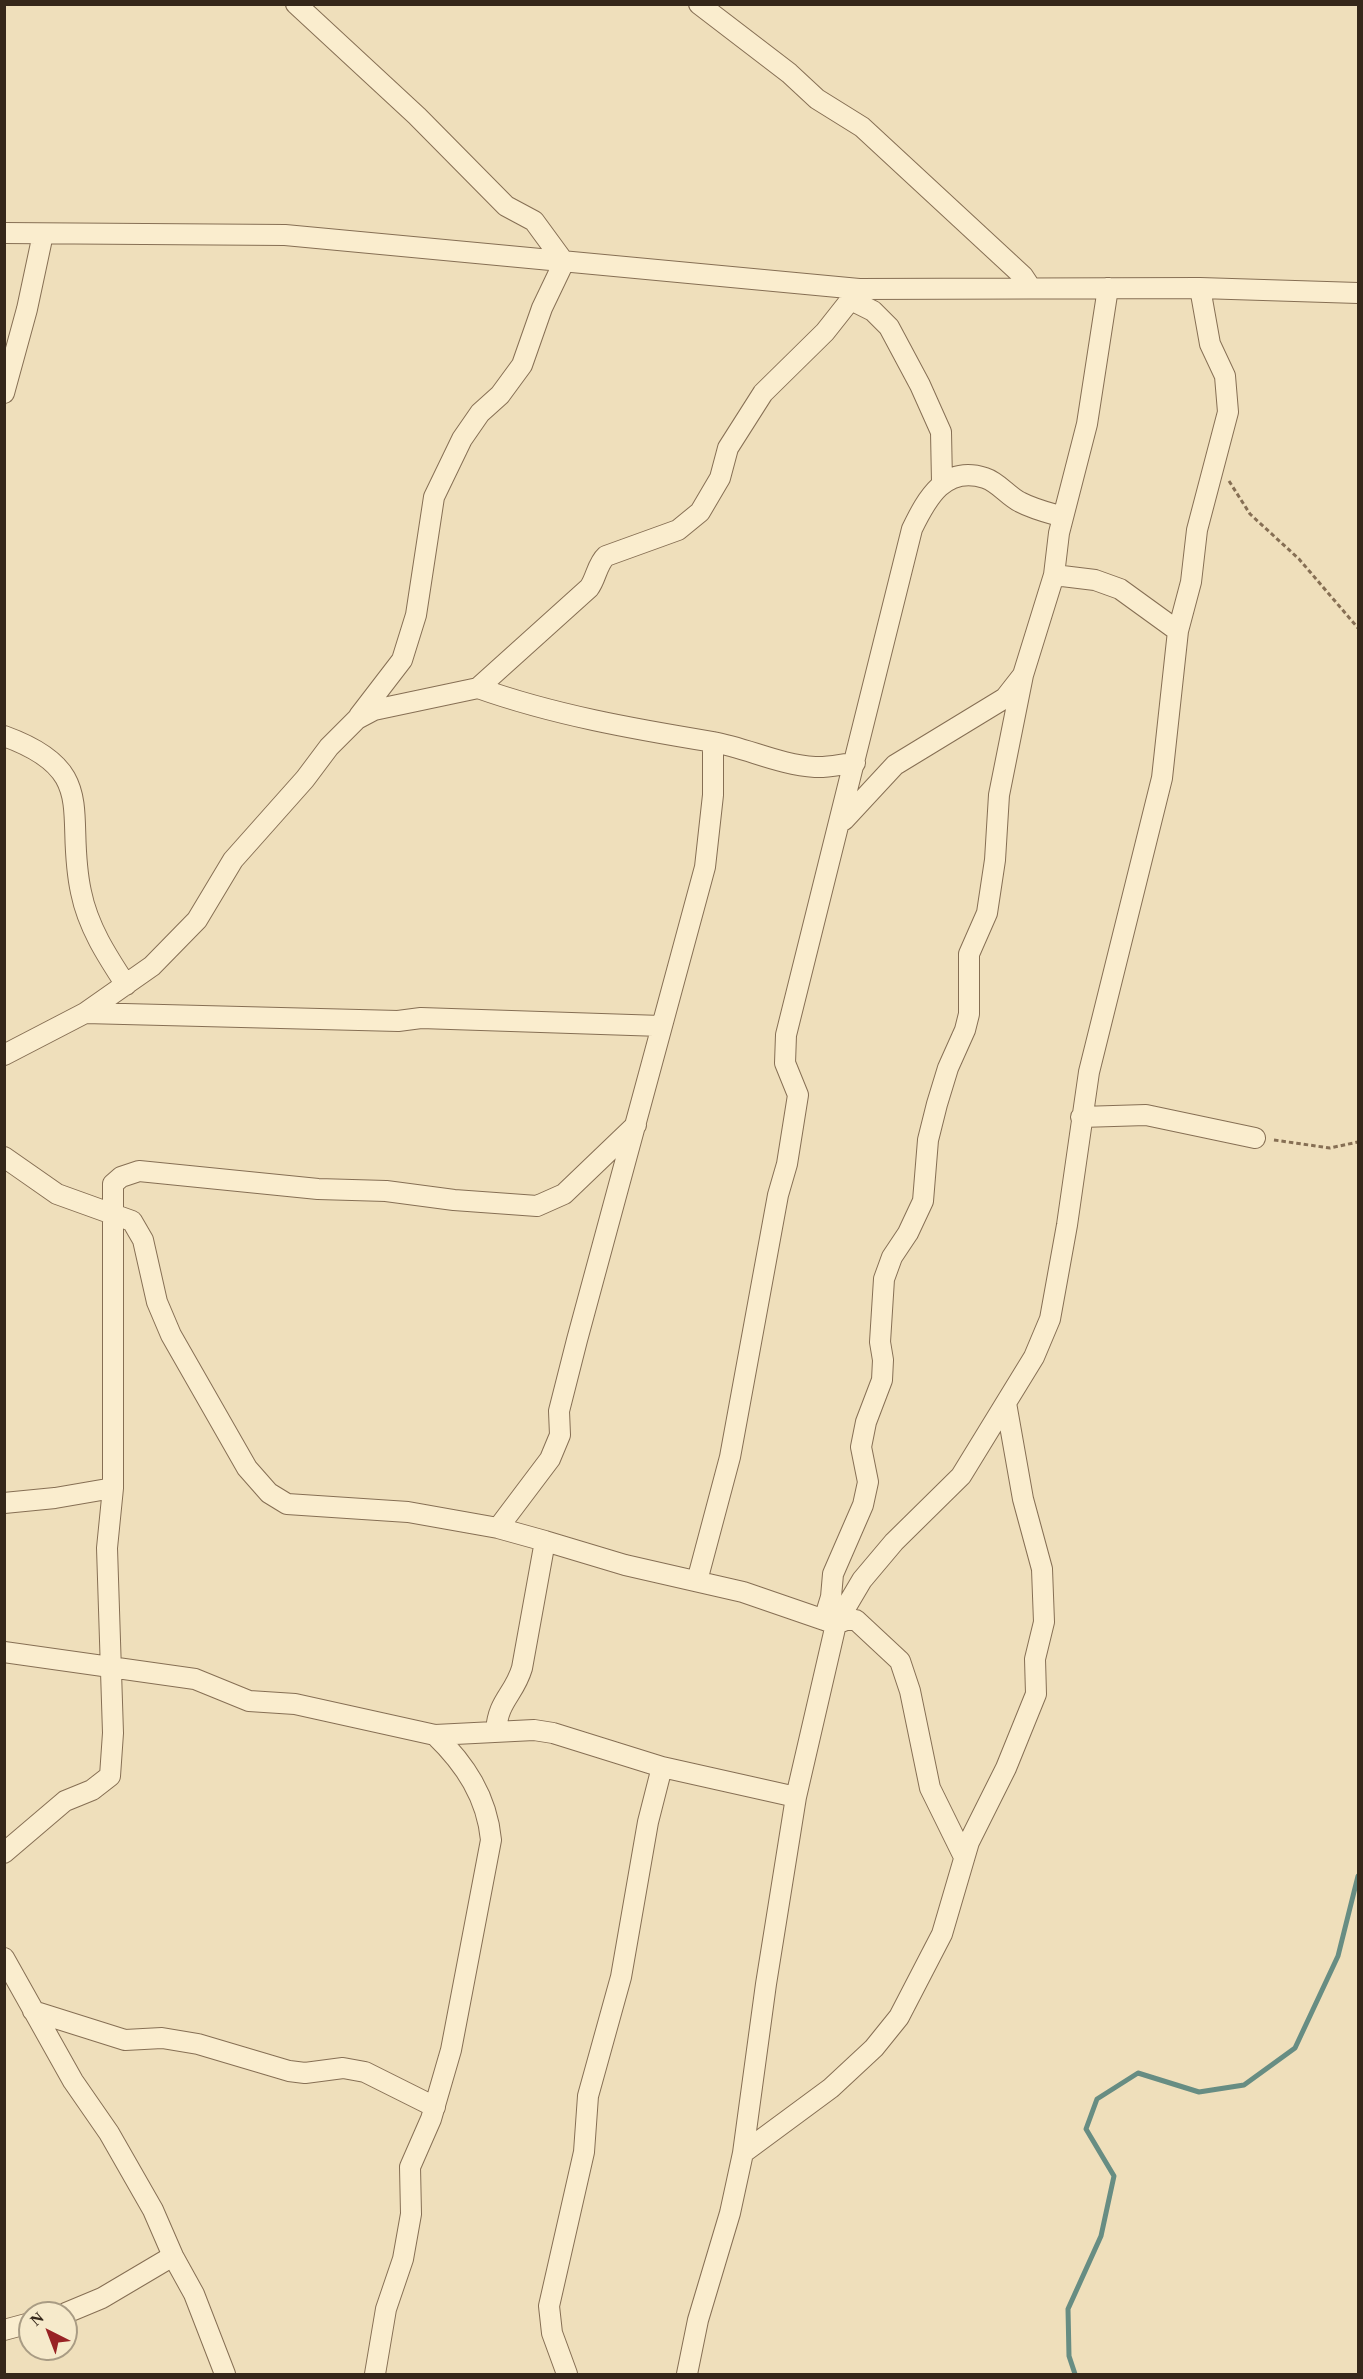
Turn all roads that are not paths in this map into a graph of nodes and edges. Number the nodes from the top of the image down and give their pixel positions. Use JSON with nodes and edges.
{"nodes":[{"id":1,"x":296,"y":4,"type":"edge"},
{"id":2,"x":699,"y":4,"type":"edge"},
{"id":3,"x":4,"y":233,"type":"edge"},
{"id":4,"x":43,"y":234,"type":"junction"},
{"id":5,"x":564,"y":262,"type":"junction"},
{"id":6,"x":1031,"y":288,"type":"junction"},
{"id":7,"x":1108,"y":288,"type":"junction"},
{"id":8,"x":1200,"y":288,"type":"junction"},
{"id":9,"x":1359,"y":293,"type":"edge"},
{"id":10,"x":855,"y":295,"type":"junction"},
{"id":11,"x":4,"y":393,"type":"edge"},
{"id":12,"x":942,"y":482,"type":"junction"},
{"id":13,"x":1063,"y":517,"type":"junction"},
{"id":14,"x":1054,"y":575,"type":"junction"},
{"id":15,"x":1178,"y":632,"type":"junction"},
{"id":16,"x":1023,"y":675,"type":"junction"},
{"id":17,"x":478,"y":688,"type":"junction"},
{"id":18,"x":357,"y":719,"type":"junction"},
{"id":19,"x":4,"y":736,"type":"edge"},
{"id":20,"x":713,"y":742,"type":"junction"},
{"id":21,"x":855,"y":763,"type":"junction"},
{"id":22,"x":841,"y":824,"type":"junction"},
{"id":23,"x":126,"y":986,"type":"junction"},
{"id":24,"x":85,"y":1013,"type":"junction"},
{"id":25,"x":661,"y":1026,"type":"junction"},
{"id":26,"x":4,"y":1055,"type":"edge"},
{"id":27,"x":1081,"y":1117,"type":"junction"},
{"id":28,"x":636,"y":1125,"type":"junction"},
{"id":29,"x":1255,"y":1138,"type":"road end"},
{"id":30,"x":4,"y":1157,"type":"edge"},
{"id":31,"x":113,"y":1214,"type":"junction"},
{"id":32,"x":1006,"y":1403,"type":"junction"},
{"id":33,"x":113,"y":1488,"type":"junction"},
{"id":34,"x":4,"y":1503,"type":"edge"},
{"id":35,"x":498,"y":1528,"type":"junction"},
{"id":36,"x":545,"y":1541,"type":"junction"},
{"id":37,"x":697,"y":1581,"type":"junction"},
{"id":38,"x":830,"y":1622,"type":"junction"},
{"id":39,"x":4,"y":1652,"type":"edge"},
{"id":40,"x":109,"y":1667,"type":"junction"},
{"id":41,"x":496,"y":1731,"type":"junction"},
{"id":42,"x":435,"y":1735,"type":"junction"},
{"id":43,"x":662,"y":1767,"type":"junction"},
{"id":44,"x":796,"y":1797,"type":"junction"},
{"id":45,"x":4,"y":1853,"type":"edge"},
{"id":46,"x":964,"y":1857,"type":"junction"},
{"id":47,"x":4,"y":1958,"type":"edge"},
{"id":48,"x":33,"y":2011,"type":"junction"},
{"id":49,"x":435,"y":2107,"type":"junction"},
{"id":50,"x":743,"y":2154,"type":"junction"},
{"id":51,"x":173,"y":2256,"type":"junction"},
{"id":52,"x":78,"y":2308,"type":"edge"},
{"id":53,"x":225,"y":2374,"type":"edge"},
{"id":54,"x":375,"y":2374,"type":"edge"},
{"id":55,"x":567,"y":2374,"type":"edge"},
{"id":56,"x":687,"y":2374,"type":"edge"}],
"edges":[{"from":1,"to":5,"type":"street"},
{"from":2,"to":6,"type":"street"},
{"from":3,"to":4,"type":"street"},
{"from":4,"to":5,"type":"street"},
{"from":4,"to":11,"type":"street"},
{"from":5,"to":10,"type":"street"},
{"from":5,"to":18,"type":"street"},
{"from":6,"to":7,"type":"street"},
{"from":6,"to":10,"type":"street"},
{"from":7,"to":8,"type":"street"},
{"from":7,"to":13,"type":"street"},
{"from":8,"to":9,"type":"street"},
{"from":8,"to":15,"type":"street"},
{"from":10,"to":12,"type":"street"},
{"from":10,"to":17,"type":"street"},
{"from":12,"to":13,"type":"street"},
{"from":12,"to":21,"type":"street"},
{"from":13,"to":14,"type":"street"},
{"from":14,"to":15,"type":"street"},
{"from":14,"to":16,"type":"street"},
{"from":15,"to":27,"type":"street"},
{"from":16,"to":22,"type":"street"},
{"from":16,"to":38,"type":"street"},
{"from":17,"to":18,"type":"street"},
{"from":17,"to":20,"type":"street"},
{"from":18,"to":23,"type":"street"},
{"from":19,"to":23,"type":"street"},
{"from":20,"to":21,"type":"street"},
{"from":20,"to":25,"type":"street"},
{"from":21,"to":22,"type":"street"},
{"from":22,"to":37,"type":"street"},
{"from":23,"to":24,"type":"street"},
{"from":24,"to":25,"type":"street"},
{"from":24,"to":26,"type":"street"},
{"from":25,"to":28,"type":"street"},
{"from":27,"to":29,"type":"street"},
{"from":27,"to":32,"type":"street"},
{"from":28,"to":31,"type":"street"},
{"from":28,"to":35,"type":"street"},
{"from":30,"to":31,"type":"street"},
{"from":31,"to":33,"type":"street"},
{"from":31,"to":35,"type":"street"},
{"from":32,"to":38,"type":"street"},
{"from":32,"to":46,"type":"street"},
{"from":33,"to":34,"type":"street"},
{"from":33,"to":40,"type":"street"},
{"from":35,"to":36,"type":"street"},
{"from":36,"to":37,"type":"street"},
{"from":36,"to":41,"type":"street"},
{"from":37,"to":38,"type":"street"},
{"from":38,"to":44,"type":"street"},
{"from":38,"to":46,"type":"street"},
{"from":39,"to":40,"type":"street"},
{"from":40,"to":42,"type":"street"},
{"from":40,"to":45,"type":"street"},
{"from":41,"to":42,"type":"street"},
{"from":41,"to":43,"type":"street"},
{"from":42,"to":49,"type":"street"},
{"from":43,"to":44,"type":"street"},
{"from":43,"to":55,"type":"street"},
{"from":44,"to":50,"type":"street"},
{"from":46,"to":50,"type":"street"},
{"from":47,"to":48,"type":"street"},
{"from":48,"to":49,"type":"street"},
{"from":48,"to":51,"type":"street"},
{"from":49,"to":54,"type":"street"},
{"from":50,"to":56,"type":"street"},
{"from":51,"to":52,"type":"street"},
{"from":51,"to":53,"type":"street"}]}
